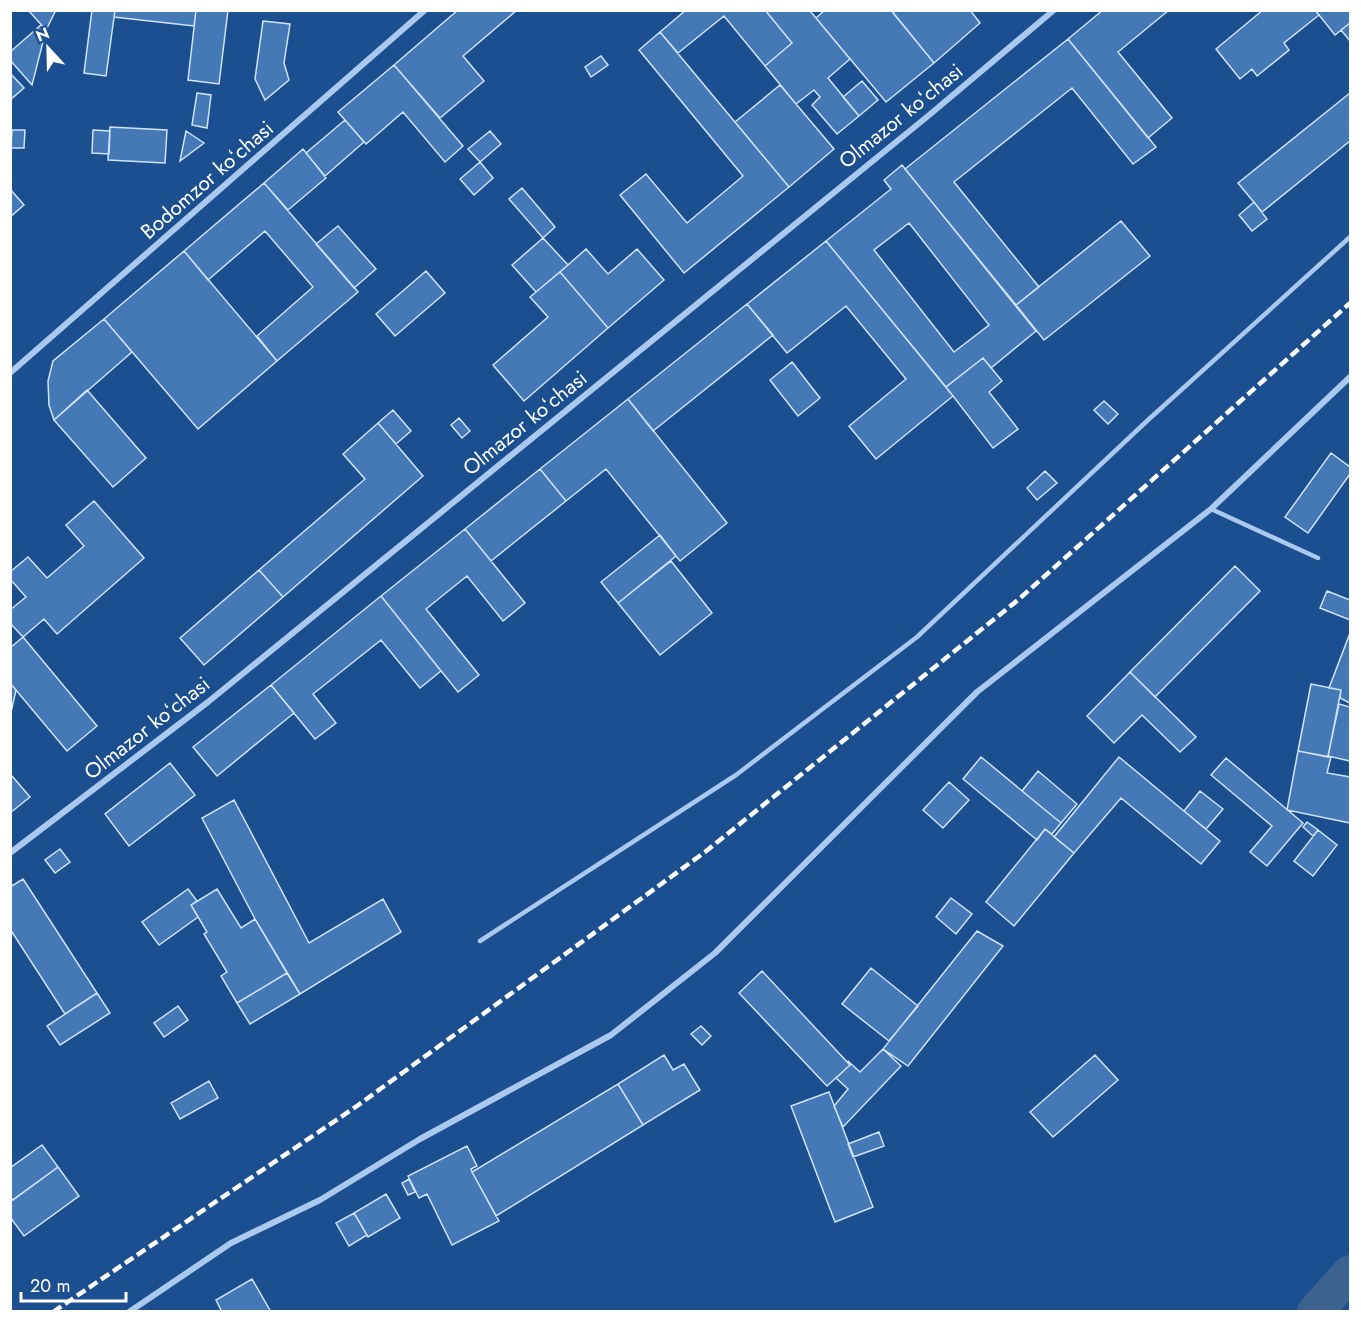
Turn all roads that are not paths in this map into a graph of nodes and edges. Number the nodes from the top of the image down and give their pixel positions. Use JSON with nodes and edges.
{"nodes":[{"id":1,"x":425,"y":10,"type":"edge"},
{"id":2,"x":1054,"y":10,"type":"edge"},
{"id":3,"x":1350,"y":237,"type":"edge"},
{"id":4,"x":10,"y":373,"type":"edge"},
{"id":5,"x":1350,"y":377,"type":"edge"},
{"id":6,"x":1210,"y":509,"type":"junction"},
{"id":7,"x":1318,"y":558,"type":"dead end"},
{"id":8,"x":10,"y":853,"type":"edge"},
{"id":9,"x":480,"y":941,"type":"dead end"},
{"id":10,"x":129,"y":1311,"type":"edge"}],
"edges":[{"from":1,"to":4,"type":"street","name":"Bodomzor koʻchasi"},
{"from":2,"to":8,"type":"street","name":"Olmazor koʻchasi"},
{"from":3,"to":9,"type":"lane"},
{"from":5,"to":6,"type":"street"},
{"from":6,"to":7,"type":"lane"},
{"from":6,"to":10,"type":"street"}]}
